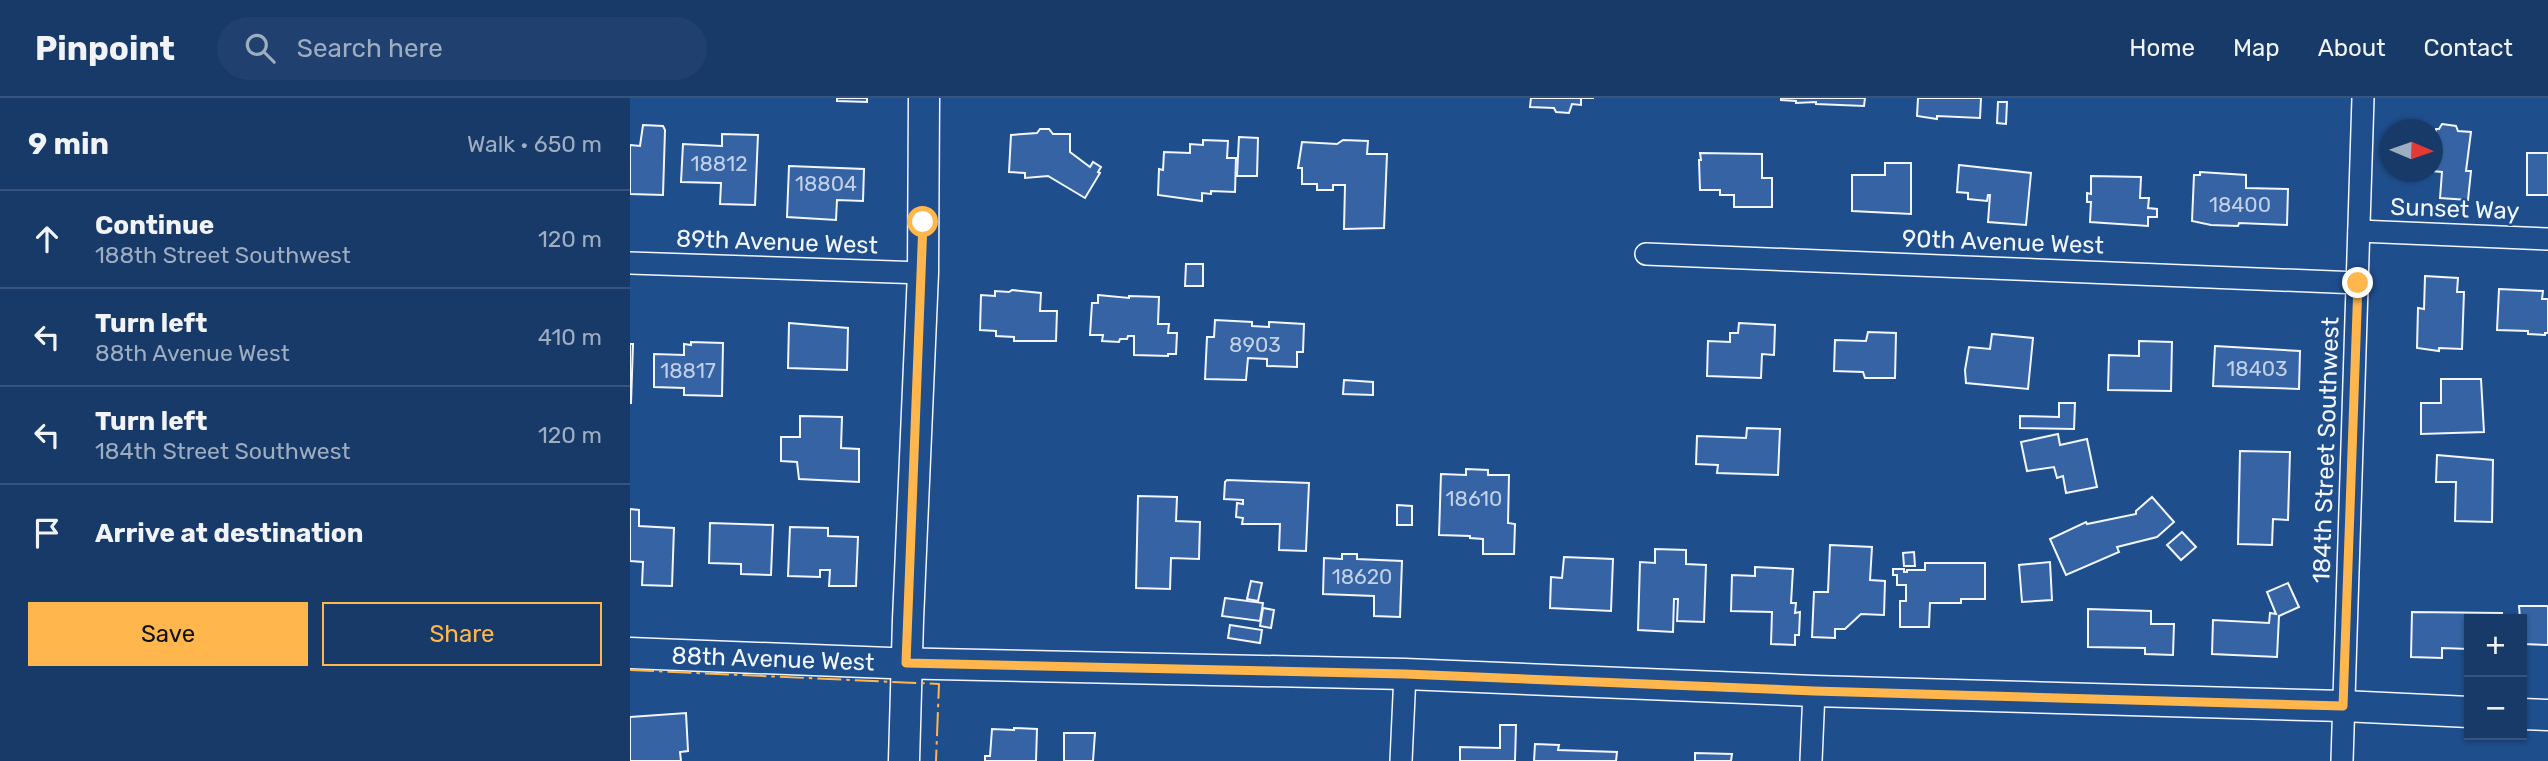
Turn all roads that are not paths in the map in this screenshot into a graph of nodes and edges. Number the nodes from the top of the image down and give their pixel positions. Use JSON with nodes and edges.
{"nodes":[{"id":1,"x":924,"y":98,"type":"edge"},
{"id":2,"x":2364,"y":98,"type":"edge"},
{"id":3,"x":2360,"y":231,"type":"junction"},
{"id":4,"x":2548,"y":239,"type":"edge"},
{"id":5,"x":1646,"y":254,"type":"dead end"},
{"id":6,"x":630,"y":263,"type":"edge"},
{"id":7,"x":923,"y":274,"type":"junction"},
{"id":8,"x":2358,"y":283,"type":"junction"},
{"id":9,"x":630,"y":653,"type":"edge"},
{"id":10,"x":906,"y":663,"type":"junction"},
{"id":11,"x":1405,"y":674,"type":"junction"},
{"id":12,"x":1814,"y":691,"type":"junction"},
{"id":13,"x":2343,"y":706,"type":"junction"},
{"id":14,"x":2464,"y":712,"type":"edge"},
{"id":15,"x":2527,"y":714,"type":"edge"},
{"id":16,"x":2548,"y":715,"type":"edge"},
{"id":17,"x":904,"y":761,"type":"edge"},
{"id":18,"x":1401,"y":761,"type":"edge"},
{"id":19,"x":1811,"y":761,"type":"edge"},
{"id":20,"x":2342,"y":761,"type":"edge"}],
"edges":[{"from":1,"to":7,"type":"street"},
{"from":2,"to":3,"type":"street","name":"184th Street Southwest"},
{"from":3,"to":4,"type":"street","name":"Sunset Way"},
{"from":3,"to":8,"type":"street","name":"184th Street Southwest"},
{"from":5,"to":8,"type":"street","name":"90th Avenue West"},
{"from":6,"to":7,"type":"street","name":"89th Avenue West"},
{"from":7,"to":10,"type":"street"},
{"from":8,"to":13,"type":"street","name":"184th Street Southwest"},
{"from":9,"to":10,"type":"street","name":"88th Avenue West"},
{"from":10,"to":11,"type":"street","name":"88th Avenue West"},
{"from":10,"to":17,"type":"street"},
{"from":11,"to":12,"type":"street","name":"88th Avenue West"},
{"from":11,"to":18,"type":"street"},
{"from":12,"to":13,"type":"street","name":"88th Avenue West"},
{"from":12,"to":19,"type":"street"},
{"from":13,"to":14,"type":"street","name":"88th Avenue West"},
{"from":13,"to":20,"type":"street","name":"184th Street Southwest"},
{"from":15,"to":16,"type":"street"}]}
